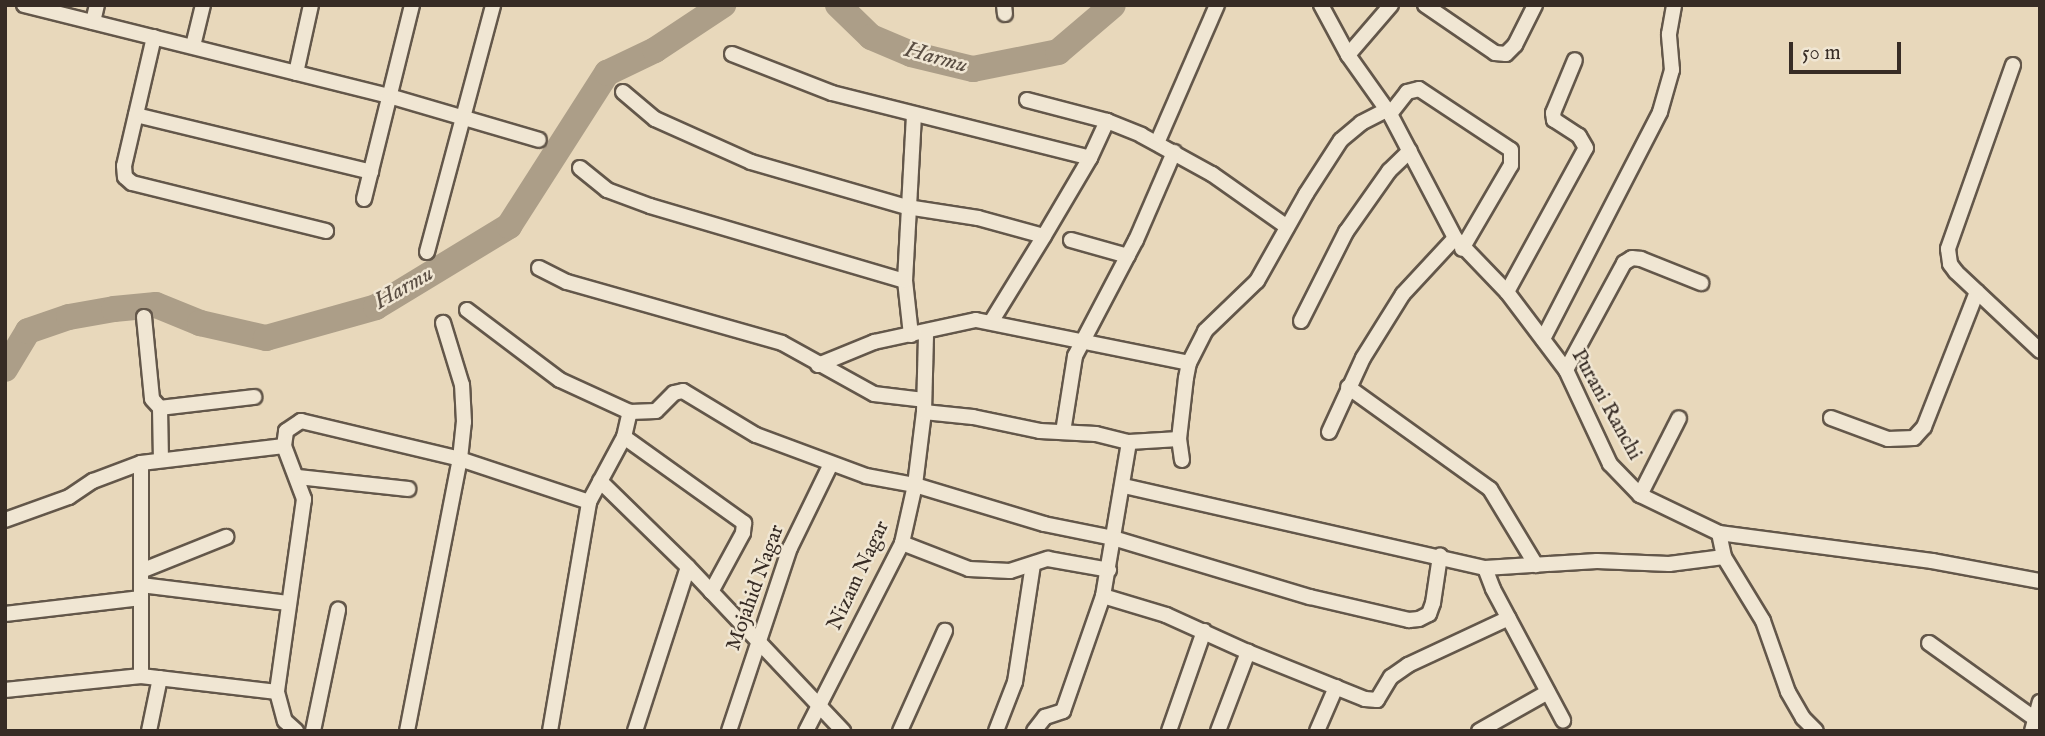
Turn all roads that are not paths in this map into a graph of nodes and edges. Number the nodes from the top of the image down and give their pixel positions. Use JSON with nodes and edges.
{"nodes":[{"id":1,"x":97,"y":5,"type":"edge"},
{"id":2,"x":203,"y":5,"type":"edge"},
{"id":3,"x":311,"y":5,"type":"edge"},
{"id":4,"x":412,"y":5,"type":"edge"},
{"id":5,"x":493,"y":5,"type":"edge"},
{"id":6,"x":1217,"y":5,"type":"edge"},
{"id":7,"x":1321,"y":5,"type":"edge"},
{"id":8,"x":1391,"y":5,"type":"edge"},
{"id":9,"x":1425,"y":5,"type":"edge"},
{"id":10,"x":1535,"y":5,"type":"edge"},
{"id":11,"x":1674,"y":5,"type":"edge"},
{"id":12,"x":31,"y":6,"type":"edge"},
{"id":13,"x":93,"y":22,"type":"junction"},
{"id":14,"x":154,"y":37,"type":"junction"},
{"id":15,"x":193,"y":46,"type":"junction"},
{"id":16,"x":732,"y":54,"type":"dead end"},
{"id":17,"x":1348,"y":55,"type":"junction"},
{"id":18,"x":1575,"y":60,"type":"dead end"},
{"id":19,"x":2013,"y":65,"type":"dead end"},
{"id":20,"x":296,"y":73,"type":"junction"},
{"id":21,"x":623,"y":92,"type":"dead end"},
{"id":22,"x":389,"y":96,"type":"junction"},
{"id":23,"x":1027,"y":100,"type":"dead end"},
{"id":24,"x":1388,"y":112,"type":"junction"},
{"id":25,"x":914,"y":114,"type":"junction"},
{"id":26,"x":136,"y":116,"type":"junction"},
{"id":27,"x":464,"y":117,"type":"junction"},
{"id":28,"x":1107,"y":121,"type":"junction"},
{"id":29,"x":539,"y":140,"type":"dead end"},
{"id":30,"x":1157,"y":143,"type":"junction"},
{"id":31,"x":1410,"y":151,"type":"junction"},
{"id":32,"x":1174,"y":152,"type":"junction"},
{"id":33,"x":1090,"y":158,"type":"junction"},
{"id":34,"x":580,"y":168,"type":"dead end"},
{"id":35,"x":371,"y":172,"type":"junction"},
{"id":36,"x":364,"y":199,"type":"dead end"},
{"id":37,"x":907,"y":207,"type":"junction"},
{"id":38,"x":1287,"y":227,"type":"junction"},
{"id":39,"x":326,"y":231,"type":"dead end"},
{"id":40,"x":1044,"y":236,"type":"junction"},
{"id":41,"x":1071,"y":240,"type":"dead end"},
{"id":42,"x":1459,"y":243,"type":"junction"},
{"id":43,"x":427,"y":252,"type":"dead end"},
{"id":44,"x":1128,"y":256,"type":"junction"},
{"id":45,"x":540,"y":268,"type":"dead end"},
{"id":46,"x":905,"y":281,"type":"junction"},
{"id":47,"x":1701,"y":282,"type":"dead end"},
{"id":48,"x":1507,"y":292,"type":"junction"},
{"id":49,"x":1977,"y":292,"type":"junction"},
{"id":50,"x":467,"y":310,"type":"dead end"},
{"id":51,"x":144,"y":317,"type":"dead end"},
{"id":52,"x":1301,"y":321,"type":"dead end"},
{"id":53,"x":991,"y":322,"type":"junction"},
{"id":54,"x":443,"y":323,"type":"dead end"},
{"id":55,"x":926,"y":333,"type":"junction"},
{"id":56,"x":911,"y":335,"type":"junction"},
{"id":57,"x":1543,"y":339,"type":"junction"},
{"id":58,"x":1085,"y":340,"type":"junction"},
{"id":59,"x":2040,"y":351,"type":"edge"},
{"id":60,"x":1189,"y":363,"type":"junction"},
{"id":61,"x":818,"y":365,"type":"junction"},
{"id":62,"x":1566,"y":370,"type":"junction"},
{"id":63,"x":1348,"y":387,"type":"junction"},
{"id":64,"x":254,"y":397,"type":"dead end"},
{"id":65,"x":924,"y":406,"type":"junction"},
{"id":66,"x":160,"y":408,"type":"junction"},
{"id":67,"x":630,"y":412,"type":"junction"},
{"id":68,"x":1679,"y":418,"type":"dead end"},
{"id":69,"x":1830,"y":418,"type":"dead end"},
{"id":70,"x":1063,"y":432,"type":"junction"},
{"id":71,"x":1329,"y":432,"type":"dead end"},
{"id":72,"x":624,"y":437,"type":"junction"},
{"id":73,"x":1179,"y":439,"type":"junction"},
{"id":74,"x":1129,"y":442,"type":"junction"},
{"id":75,"x":284,"y":446,"type":"junction"},
{"id":76,"x":161,"y":458,"type":"junction"},
{"id":77,"x":460,"y":459,"type":"junction"},
{"id":78,"x":1182,"y":460,"type":"dead end"},
{"id":79,"x":141,"y":463,"type":"junction"},
{"id":80,"x":831,"y":464,"type":"junction"},
{"id":81,"x":298,"y":477,"type":"junction"},
{"id":82,"x":600,"y":481,"type":"junction"},
{"id":83,"x":915,"y":485,"type":"junction"},
{"id":84,"x":1124,"y":486,"type":"junction"},
{"id":85,"x":408,"y":489,"type":"dead end"},
{"id":86,"x":1640,"y":495,"type":"junction"},
{"id":87,"x":589,"y":502,"type":"junction"},
{"id":88,"x":5,"y":520,"type":"edge"},
{"id":89,"x":1719,"y":533,"type":"junction"},
{"id":90,"x":226,"y":537,"type":"dead end"},
{"id":91,"x":1113,"y":538,"type":"junction"},
{"id":92,"x":902,"y":543,"type":"junction"},
{"id":93,"x":1440,"y":556,"type":"junction"},
{"id":94,"x":1724,"y":557,"type":"junction"},
{"id":95,"x":1033,"y":564,"type":"junction"},
{"id":96,"x":1536,"y":565,"type":"junction"},
{"id":97,"x":688,"y":567,"type":"junction"},
{"id":98,"x":1485,"y":568,"type":"junction"},
{"id":99,"x":1109,"y":570,"type":"junction"},
{"id":100,"x":2040,"y":581,"type":"edge"},
{"id":101,"x":141,"y":585,"type":"junction"},
{"id":102,"x":711,"y":592,"type":"junction"},
{"id":103,"x":1103,"y":596,"type":"junction"},
{"id":104,"x":288,"y":603,"type":"junction"},
{"id":105,"x":338,"y":610,"type":"dead end"},
{"id":106,"x":5,"y":614,"type":"edge"},
{"id":107,"x":1508,"y":618,"type":"junction"},
{"id":108,"x":1204,"y":631,"type":"junction"},
{"id":109,"x":945,"y":632,"type":"dead end"},
{"id":110,"x":758,"y":640,"type":"junction"},
{"id":111,"x":1929,"y":643,"type":"dead end"},
{"id":112,"x":1248,"y":652,"type":"junction"},
{"id":113,"x":141,"y":676,"type":"junction"},
{"id":114,"x":160,"y":678,"type":"junction"},
{"id":115,"x":1336,"y":687,"type":"junction"},
{"id":116,"x":5,"y":690,"type":"edge"},
{"id":117,"x":277,"y":692,"type":"junction"},
{"id":118,"x":1548,"y":692,"type":"junction"},
{"id":119,"x":2040,"y":702,"type":"edge"},
{"id":120,"x":818,"y":705,"type":"junction"},
{"id":121,"x":1563,"y":720,"type":"dead end"},
{"id":122,"x":2034,"y":725,"type":"edge"},
{"id":123,"x":149,"y":731,"type":"edge"},
{"id":124,"x":296,"y":731,"type":"edge"},
{"id":125,"x":313,"y":731,"type":"edge"},
{"id":126,"x":407,"y":731,"type":"edge"},
{"id":127,"x":550,"y":731,"type":"edge"},
{"id":128,"x":635,"y":731,"type":"edge"},
{"id":129,"x":729,"y":731,"type":"edge"},
{"id":130,"x":806,"y":731,"type":"edge"},
{"id":131,"x":842,"y":731,"type":"edge"},
{"id":132,"x":900,"y":731,"type":"edge"},
{"id":133,"x":996,"y":731,"type":"edge"},
{"id":134,"x":1034,"y":731,"type":"edge"},
{"id":135,"x":1169,"y":731,"type":"edge"},
{"id":136,"x":1218,"y":731,"type":"edge"},
{"id":137,"x":1317,"y":731,"type":"edge"},
{"id":138,"x":1479,"y":731,"type":"edge"},
{"id":139,"x":1816,"y":731,"type":"edge"}],
"edges":[{"from":1,"to":13,"type":"street"},
{"from":2,"to":15,"type":"street"},
{"from":3,"to":20,"type":"street"},
{"from":4,"to":22,"type":"street"},
{"from":5,"to":27,"type":"street"},
{"from":6,"to":30,"type":"street"},
{"from":7,"to":17,"type":"street","name":"Purani Ranchi"},
{"from":8,"to":17,"type":"street"},
{"from":9,"to":10,"type":"street"},
{"from":11,"to":57,"type":"street"},
{"from":12,"to":13,"type":"street"},
{"from":13,"to":14,"type":"street"},
{"from":14,"to":15,"type":"street"},
{"from":14,"to":26,"type":"street"},
{"from":15,"to":20,"type":"street"},
{"from":16,"to":25,"type":"street"},
{"from":17,"to":24,"type":"street","name":"Purani Ranchi"},
{"from":18,"to":48,"type":"street"},
{"from":19,"to":49,"type":"street"},
{"from":20,"to":22,"type":"street"},
{"from":21,"to":37,"type":"street"},
{"from":22,"to":27,"type":"street"},
{"from":22,"to":35,"type":"street"},
{"from":23,"to":28,"type":"street"},
{"from":24,"to":31,"type":"street","name":"Purani Ranchi"},
{"from":24,"to":38,"type":"street"},
{"from":24,"to":42,"type":"street"},
{"from":25,"to":33,"type":"street"},
{"from":25,"to":37,"type":"street"},
{"from":26,"to":35,"type":"street"},
{"from":26,"to":39,"type":"street"},
{"from":27,"to":29,"type":"street"},
{"from":27,"to":43,"type":"street"},
{"from":28,"to":30,"type":"street"},
{"from":28,"to":33,"type":"street"},
{"from":30,"to":32,"type":"street"},
{"from":31,"to":42,"type":"street","name":"Purani Ranchi"},
{"from":31,"to":52,"type":"street"},
{"from":32,"to":38,"type":"street"},
{"from":32,"to":44,"type":"street"},
{"from":33,"to":40,"type":"street"},
{"from":34,"to":46,"type":"street"},
{"from":35,"to":36,"type":"street"},
{"from":37,"to":40,"type":"street"},
{"from":37,"to":46,"type":"street"},
{"from":38,"to":60,"type":"street"},
{"from":40,"to":53,"type":"street"},
{"from":41,"to":44,"type":"street"},
{"from":42,"to":48,"type":"street","name":"Purani Ranchi"},
{"from":42,"to":63,"type":"street"},
{"from":44,"to":58,"type":"street"},
{"from":45,"to":61,"type":"street"},
{"from":46,"to":56,"type":"street"},
{"from":47,"to":62,"type":"street"},
{"from":48,"to":57,"type":"street","name":"Purani Ranchi"},
{"from":49,"to":59,"type":"street"},
{"from":49,"to":69,"type":"street"},
{"from":50,"to":67,"type":"street"},
{"from":51,"to":66,"type":"street"},
{"from":53,"to":55,"type":"street"},
{"from":53,"to":58,"type":"street"},
{"from":54,"to":77,"type":"street"},
{"from":55,"to":56,"type":"street"},
{"from":55,"to":65,"type":"street","name":"Nizam Nagar"},
{"from":56,"to":61,"type":"street"},
{"from":57,"to":62,"type":"street","name":"Purani Ranchi"},
{"from":58,"to":60,"type":"street"},
{"from":58,"to":70,"type":"street"},
{"from":60,"to":73,"type":"street"},
{"from":61,"to":65,"type":"street"},
{"from":62,"to":86,"type":"street","name":"Purani Ranchi"},
{"from":63,"to":71,"type":"street"},
{"from":63,"to":96,"type":"street"},
{"from":64,"to":66,"type":"street"},
{"from":65,"to":70,"type":"street"},
{"from":65,"to":83,"type":"street","name":"Nizam Nagar"},
{"from":66,"to":76,"type":"street"},
{"from":67,"to":72,"type":"street"},
{"from":67,"to":80,"type":"street"},
{"from":68,"to":86,"type":"street"},
{"from":70,"to":74,"type":"street"},
{"from":72,"to":82,"type":"street"},
{"from":72,"to":102,"type":"street"},
{"from":73,"to":74,"type":"street"},
{"from":73,"to":78,"type":"street"},
{"from":74,"to":84,"type":"street"},
{"from":75,"to":76,"type":"street"},
{"from":75,"to":77,"type":"street"},
{"from":75,"to":81,"type":"street"},
{"from":76,"to":79,"type":"street"},
{"from":77,"to":87,"type":"street"},
{"from":77,"to":126,"type":"street"},
{"from":79,"to":88,"type":"street"},
{"from":79,"to":101,"type":"street"},
{"from":80,"to":83,"type":"street"},
{"from":80,"to":110,"type":"street","name":"Mojahid Nagar"},
{"from":81,"to":85,"type":"street"},
{"from":81,"to":104,"type":"street"},
{"from":82,"to":87,"type":"street"},
{"from":82,"to":97,"type":"street"},
{"from":83,"to":91,"type":"street"},
{"from":83,"to":92,"type":"street","name":"Nizam Nagar"},
{"from":84,"to":91,"type":"street"},
{"from":84,"to":93,"type":"street"},
{"from":86,"to":89,"type":"street","name":"Purani Ranchi"},
{"from":87,"to":127,"type":"street"},
{"from":89,"to":94,"type":"street"},
{"from":89,"to":100,"type":"street","name":"Purani Ranchi"},
{"from":90,"to":101,"type":"street"},
{"from":91,"to":93,"type":"street"},
{"from":91,"to":99,"type":"street"},
{"from":92,"to":95,"type":"street"},
{"from":92,"to":120,"type":"street","name":"Nizam Nagar"},
{"from":93,"to":98,"type":"street"},
{"from":94,"to":96,"type":"street"},
{"from":94,"to":139,"type":"street"},
{"from":95,"to":99,"type":"street"},
{"from":95,"to":133,"type":"street"},
{"from":96,"to":98,"type":"street"},
{"from":97,"to":102,"type":"street"},
{"from":97,"to":128,"type":"street"},
{"from":98,"to":107,"type":"street"},
{"from":99,"to":103,"type":"street"},
{"from":101,"to":104,"type":"street"},
{"from":101,"to":106,"type":"street"},
{"from":101,"to":113,"type":"street"},
{"from":102,"to":110,"type":"street"},
{"from":103,"to":108,"type":"street"},
{"from":103,"to":134,"type":"street"},
{"from":104,"to":117,"type":"street"},
{"from":105,"to":125,"type":"street"},
{"from":107,"to":115,"type":"street"},
{"from":107,"to":118,"type":"street"},
{"from":108,"to":112,"type":"street"},
{"from":108,"to":135,"type":"street"},
{"from":109,"to":132,"type":"street"},
{"from":110,"to":120,"type":"street"},
{"from":110,"to":129,"type":"street","name":"Mojahid Nagar"},
{"from":111,"to":122,"type":"street"},
{"from":112,"to":115,"type":"street"},
{"from":112,"to":136,"type":"street"},
{"from":113,"to":114,"type":"street"},
{"from":113,"to":116,"type":"street"},
{"from":114,"to":117,"type":"street"},
{"from":114,"to":123,"type":"street"},
{"from":115,"to":137,"type":"street"},
{"from":117,"to":124,"type":"street"},
{"from":118,"to":121,"type":"street"},
{"from":118,"to":138,"type":"street"},
{"from":119,"to":122,"type":"street"},
{"from":120,"to":130,"type":"street","name":"Nizam Nagar"},
{"from":120,"to":131,"type":"street"}]}
